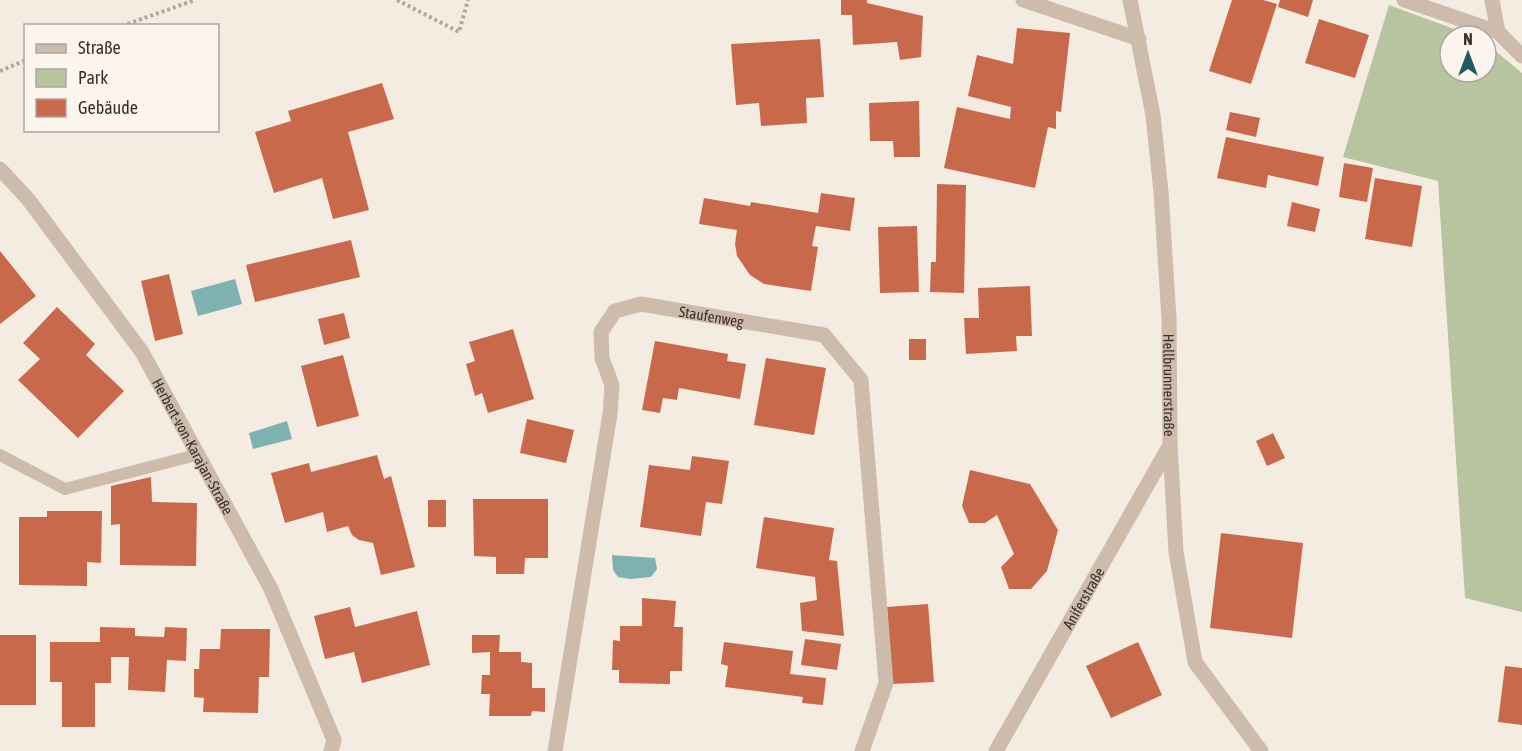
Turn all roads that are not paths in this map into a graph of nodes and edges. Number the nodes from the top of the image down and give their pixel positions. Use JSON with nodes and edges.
{"nodes":[{"id":1,"x":1023,"y":0,"type":"edge"},
{"id":2,"x":1130,"y":0,"type":"edge"},
{"id":3,"x":1404,"y":0,"type":"edge"},
{"id":4,"x":1492,"y":0,"type":"edge"},
{"id":5,"x":1474,"y":24,"type":"edge"},
{"id":6,"x":1496,"y":24,"type":"edge"},
{"id":7,"x":1498,"y":32,"type":"edge"},
{"id":8,"x":1139,"y":39,"type":"junction"},
{"id":9,"x":1522,"y":56,"type":"edge"},
{"id":10,"x":0,"y":169,"type":"edge"},
{"id":11,"x":1170,"y":445,"type":"junction"},
{"id":12,"x":0,"y":455,"type":"edge"},
{"id":13,"x":196,"y":455,"type":"junction"},
{"id":14,"x":331,"y":751,"type":"edge"},
{"id":15,"x":555,"y":751,"type":"edge"},
{"id":16,"x":862,"y":751,"type":"edge"},
{"id":17,"x":996,"y":751,"type":"edge"},
{"id":18,"x":1261,"y":751,"type":"edge"}],
"edges":[{"from":1,"to":8,"type":"street"},
{"from":2,"to":8,"type":"street","name":"Hellbrunnerstraße"},
{"from":3,"to":5,"type":"street"},
{"from":4,"to":6,"type":"street"},
{"from":7,"to":9,"type":"street"},
{"from":8,"to":11,"type":"street","name":"Hellbrunnerstraße"},
{"from":10,"to":13,"type":"street","name":"Herbert-von-Karajan-Straße"},
{"from":11,"to":17,"type":"street","name":"Aniferstraße"},
{"from":11,"to":18,"type":"street","name":"Hellbrunnerstraße"},
{"from":12,"to":13,"type":"lane"},
{"from":13,"to":14,"type":"street","name":"Herbert-von-Karajan-Straße"},
{"from":15,"to":16,"type":"street","name":"Staufenweg"}]}
